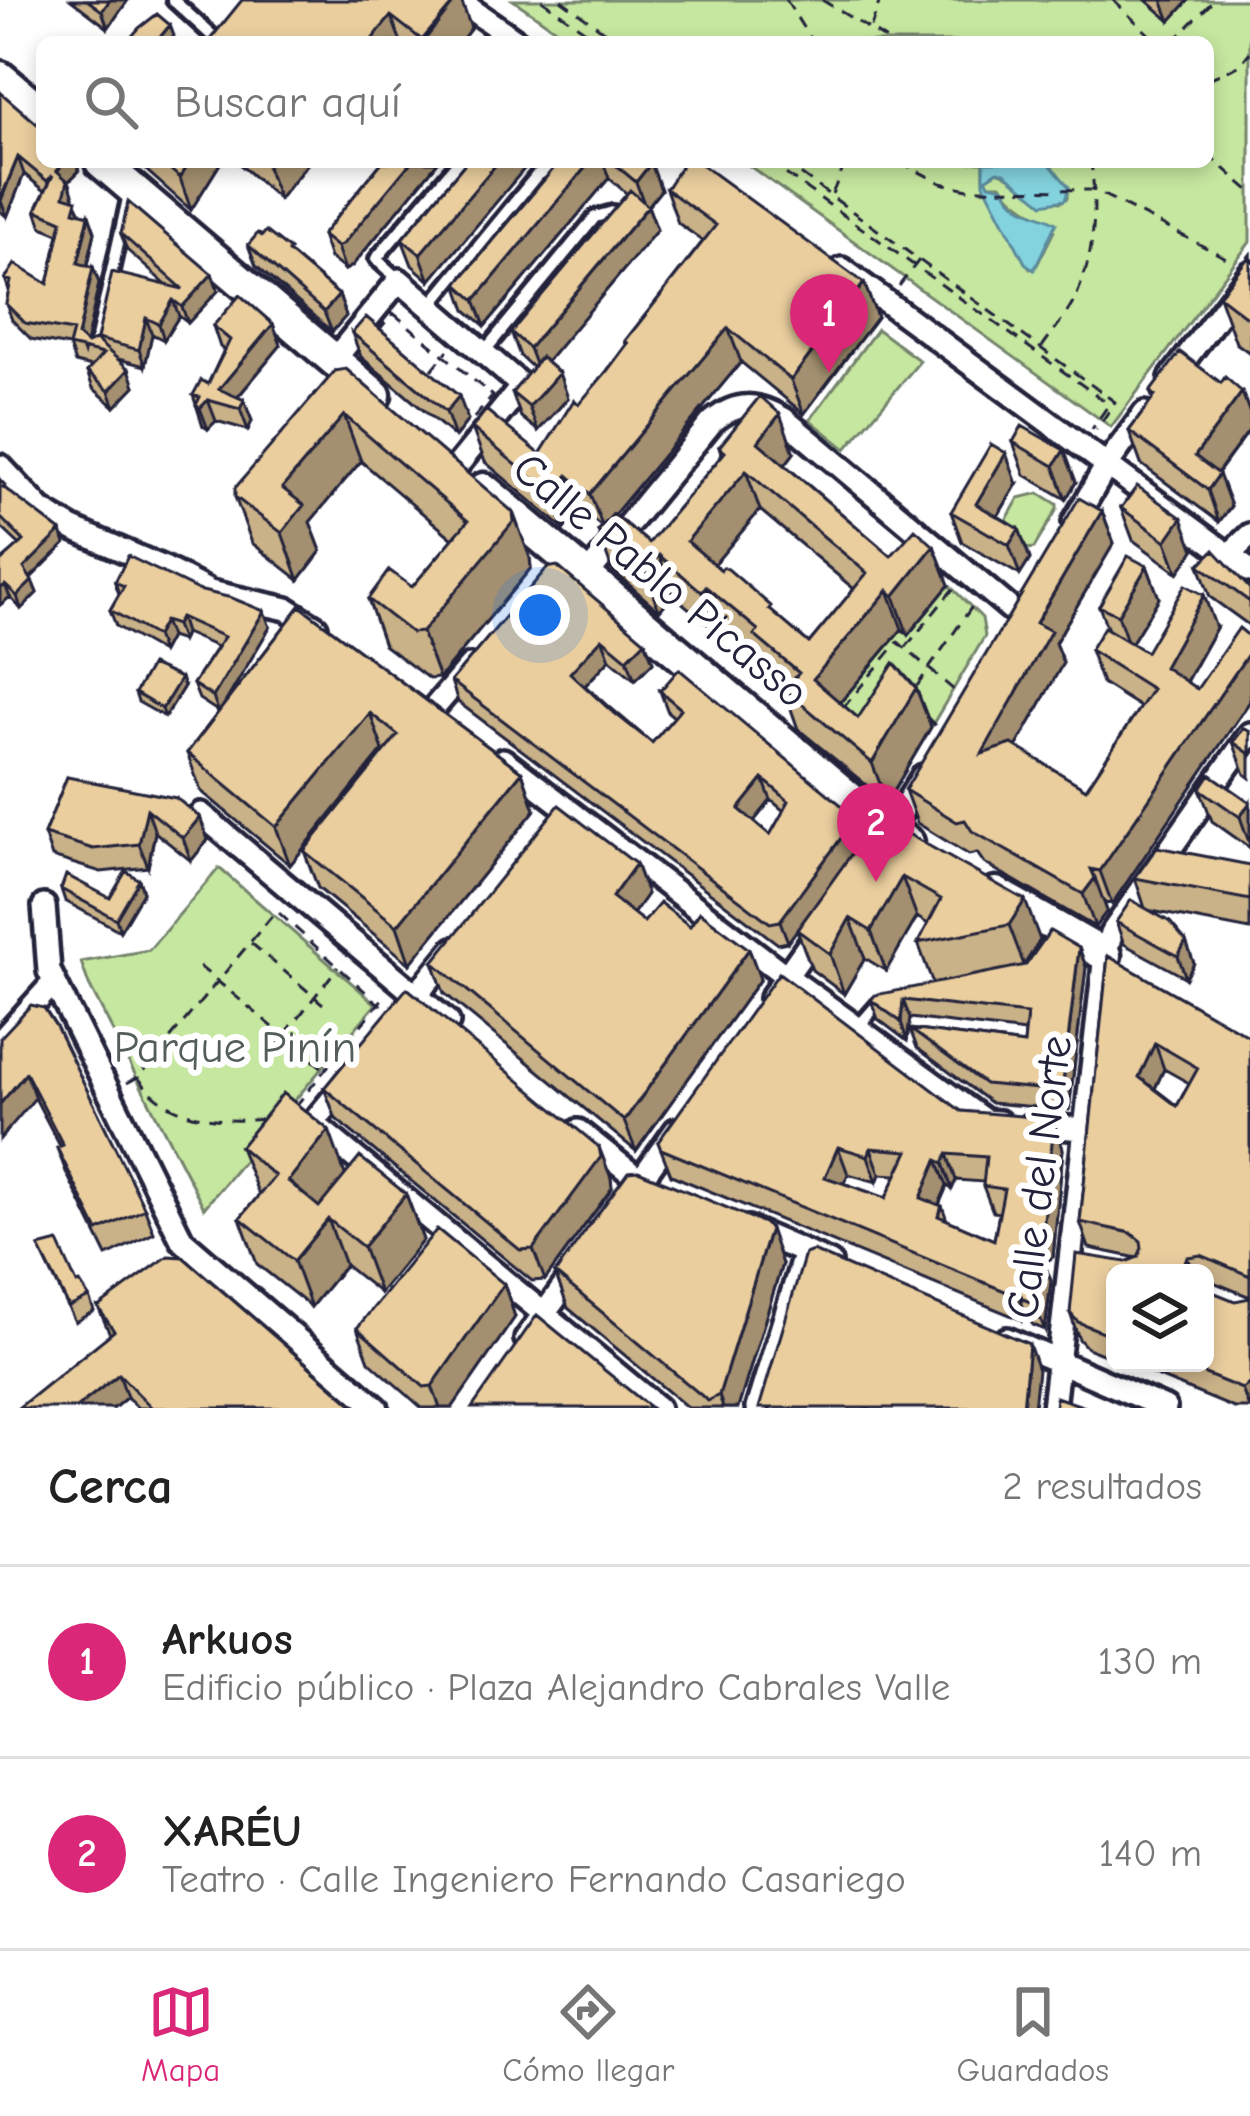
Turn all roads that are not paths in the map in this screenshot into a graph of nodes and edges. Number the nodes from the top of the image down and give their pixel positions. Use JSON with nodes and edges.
{"nodes":[{"id":1,"x":173,"y":0,"type":"edge"},
{"id":2,"x":458,"y":0,"type":"edge"},
{"id":3,"x":225,"y":36,"type":"edge"},
{"id":4,"x":509,"y":36,"type":"edge"},
{"id":5,"x":0,"y":76,"type":"edge"},
{"id":6,"x":36,"y":107,"type":"edge"},
{"id":7,"x":453,"y":168,"type":"edge"},
{"id":8,"x":553,"y":168,"type":"edge"},
{"id":9,"x":120,"y":172,"type":"edge"},
{"id":10,"x":613,"y":212,"type":"edge"},
{"id":11,"x":815,"y":250,"type":"edge"},
{"id":12,"x":1244,"y":269,"type":"edge"},
{"id":13,"x":399,"y":280,"type":"junction"},
{"id":14,"x":429,"y":307,"type":"junction"},
{"id":15,"x":94,"y":351,"type":"edge"},
{"id":16,"x":483,"y":353,"type":"junction"},
{"id":17,"x":334,"y":360,"type":"junction"},
{"id":18,"x":404,"y":421,"type":"edge"},
{"id":19,"x":448,"y":458,"type":"joint"},
{"id":20,"x":1108,"y":463,"type":"junction"},
{"id":21,"x":0,"y":466,"type":"edge"},
{"id":22,"x":1067,"y":533,"type":"edge"},
{"id":23,"x":1250,"y":535,"type":"edge"},
{"id":24,"x":1229,"y":555,"type":"junction"},
{"id":25,"x":566,"y":568,"type":"junction"},
{"id":26,"x":1250,"y":571,"type":"edge"},
{"id":27,"x":1031,"y":596,"type":"edge"},
{"id":28,"x":339,"y":640,"type":"edge"},
{"id":29,"x":491,"y":640,"type":"edge"},
{"id":30,"x":432,"y":707,"type":"edge"},
{"id":31,"x":1250,"y":734,"type":"edge"},
{"id":32,"x":946,"y":738,"type":"edge"},
{"id":33,"x":479,"y":742,"type":"edge"},
{"id":34,"x":201,"y":814,"type":"edge"},
{"id":35,"x":890,"y":832,"type":"junction"},
{"id":36,"x":869,"y":861,"type":"edge"},
{"id":37,"x":44,"y":906,"type":"dead end"},
{"id":38,"x":835,"y":909,"type":"edge"},
{"id":39,"x":471,"y":928,"type":"edge"},
{"id":40,"x":1113,"y":960,"type":"junction"},
{"id":41,"x":786,"y":976,"type":"junction"},
{"id":42,"x":54,"y":982,"type":"junction"},
{"id":43,"x":900,"y":1001,"type":"edge"},
{"id":44,"x":409,"y":1004,"type":"junction"},
{"id":45,"x":758,"y":1016,"type":"edge"},
{"id":46,"x":857,"y":1028,"type":"junction"},
{"id":47,"x":469,"y":1039,"type":"edge"},
{"id":48,"x":0,"y":1042,"type":"edge"},
{"id":49,"x":357,"y":1068,"type":"edge"},
{"id":50,"x":694,"y":1106,"type":"edge"},
{"id":51,"x":556,"y":1112,"type":"edge"},
{"id":52,"x":1084,"y":1129,"type":"junction"},
{"id":53,"x":639,"y":1182,"type":"junction"},
{"id":54,"x":678,"y":1199,"type":"edge"},
{"id":55,"x":614,"y":1217,"type":"edge"},
{"id":56,"x":720,"y":1217,"type":"edge"},
{"id":57,"x":590,"y":1250,"type":"edge"},
{"id":58,"x":805,"y":1252,"type":"junction"},
{"id":59,"x":847,"y":1270,"type":"edge"},
{"id":60,"x":543,"y":1316,"type":"junction"},
{"id":61,"x":995,"y":1334,"type":"edge"},
{"id":62,"x":517,"y":1352,"type":"edge"},
{"id":63,"x":1058,"y":1361,"type":"junction"},
{"id":64,"x":377,"y":1408,"type":"edge"},
{"id":65,"x":658,"y":1408,"type":"edge"},
{"id":66,"x":757,"y":1408,"type":"edge"},
{"id":67,"x":1053,"y":1408,"type":"edge"},
{"id":68,"x":1166,"y":1408,"type":"edge"}],
"edges":[{"from":1,"to":3,"type":"lane"},
{"from":2,"to":4,"type":"street"},
{"from":5,"to":6,"type":"street"},
{"from":7,"to":13,"type":"lane"},
{"from":8,"to":14,"type":"lane"},
{"from":9,"to":15,"type":"lane"},
{"from":9,"to":17,"type":"street"},
{"from":10,"to":16,"type":"lane"},
{"from":11,"to":20,"type":"street"},
{"from":12,"to":20,"type":"street"},
{"from":13,"to":14,"type":"street"},
{"from":13,"to":17,"type":"street"},
{"from":14,"to":16,"type":"street"},
{"from":16,"to":19,"type":"street"},
{"from":17,"to":18,"type":"street"},
{"from":19,"to":25,"type":"street","name":"Calle Pablo Picasso"},
{"from":20,"to":22,"type":"street"},
{"from":20,"to":24,"type":"street"},
{"from":21,"to":28,"type":"street"},
{"from":23,"to":24,"type":"street"},
{"from":24,"to":26,"type":"street"},
{"from":25,"to":27,"type":"street"},
{"from":25,"to":35,"type":"street","name":"Calle Pablo Picasso"},
{"from":29,"to":30,"type":"street"},
{"from":31,"to":40,"type":"street"},
{"from":32,"to":35,"type":"street"},
{"from":33,"to":41,"type":"street"},
{"from":34,"to":44,"type":"street"},
{"from":35,"to":36,"type":"street"},
{"from":35,"to":40,"type":"street","name":"Calle Pablo Picasso"},
{"from":37,"to":42,"type":"street"},
{"from":38,"to":41,"type":"street"},
{"from":39,"to":44,"type":"street"},
{"from":40,"to":52,"type":"street","name":"Calle del Norte"},
{"from":41,"to":45,"type":"street"},
{"from":41,"to":46,"type":"street"},
{"from":42,"to":48,"type":"street"},
{"from":42,"to":64,"type":"street"},
{"from":43,"to":46,"type":"lane"},
{"from":44,"to":47,"type":"street"},
{"from":46,"to":52,"type":"street"},
{"from":49,"to":60,"type":"street"},
{"from":50,"to":53,"type":"street"},
{"from":51,"to":53,"type":"street"},
{"from":52,"to":63,"type":"street","name":"Calle del Norte"},
{"from":53,"to":54,"type":"street"},
{"from":53,"to":55,"type":"street"},
{"from":56,"to":58,"type":"street"},
{"from":57,"to":60,"type":"street"},
{"from":58,"to":59,"type":"street"},
{"from":58,"to":66,"type":"street"},
{"from":60,"to":62,"type":"street"},
{"from":60,"to":65,"type":"street"},
{"from":61,"to":63,"type":"street"},
{"from":63,"to":67,"type":"street","name":"Calle del Norte"},
{"from":63,"to":68,"type":"street"}]}
